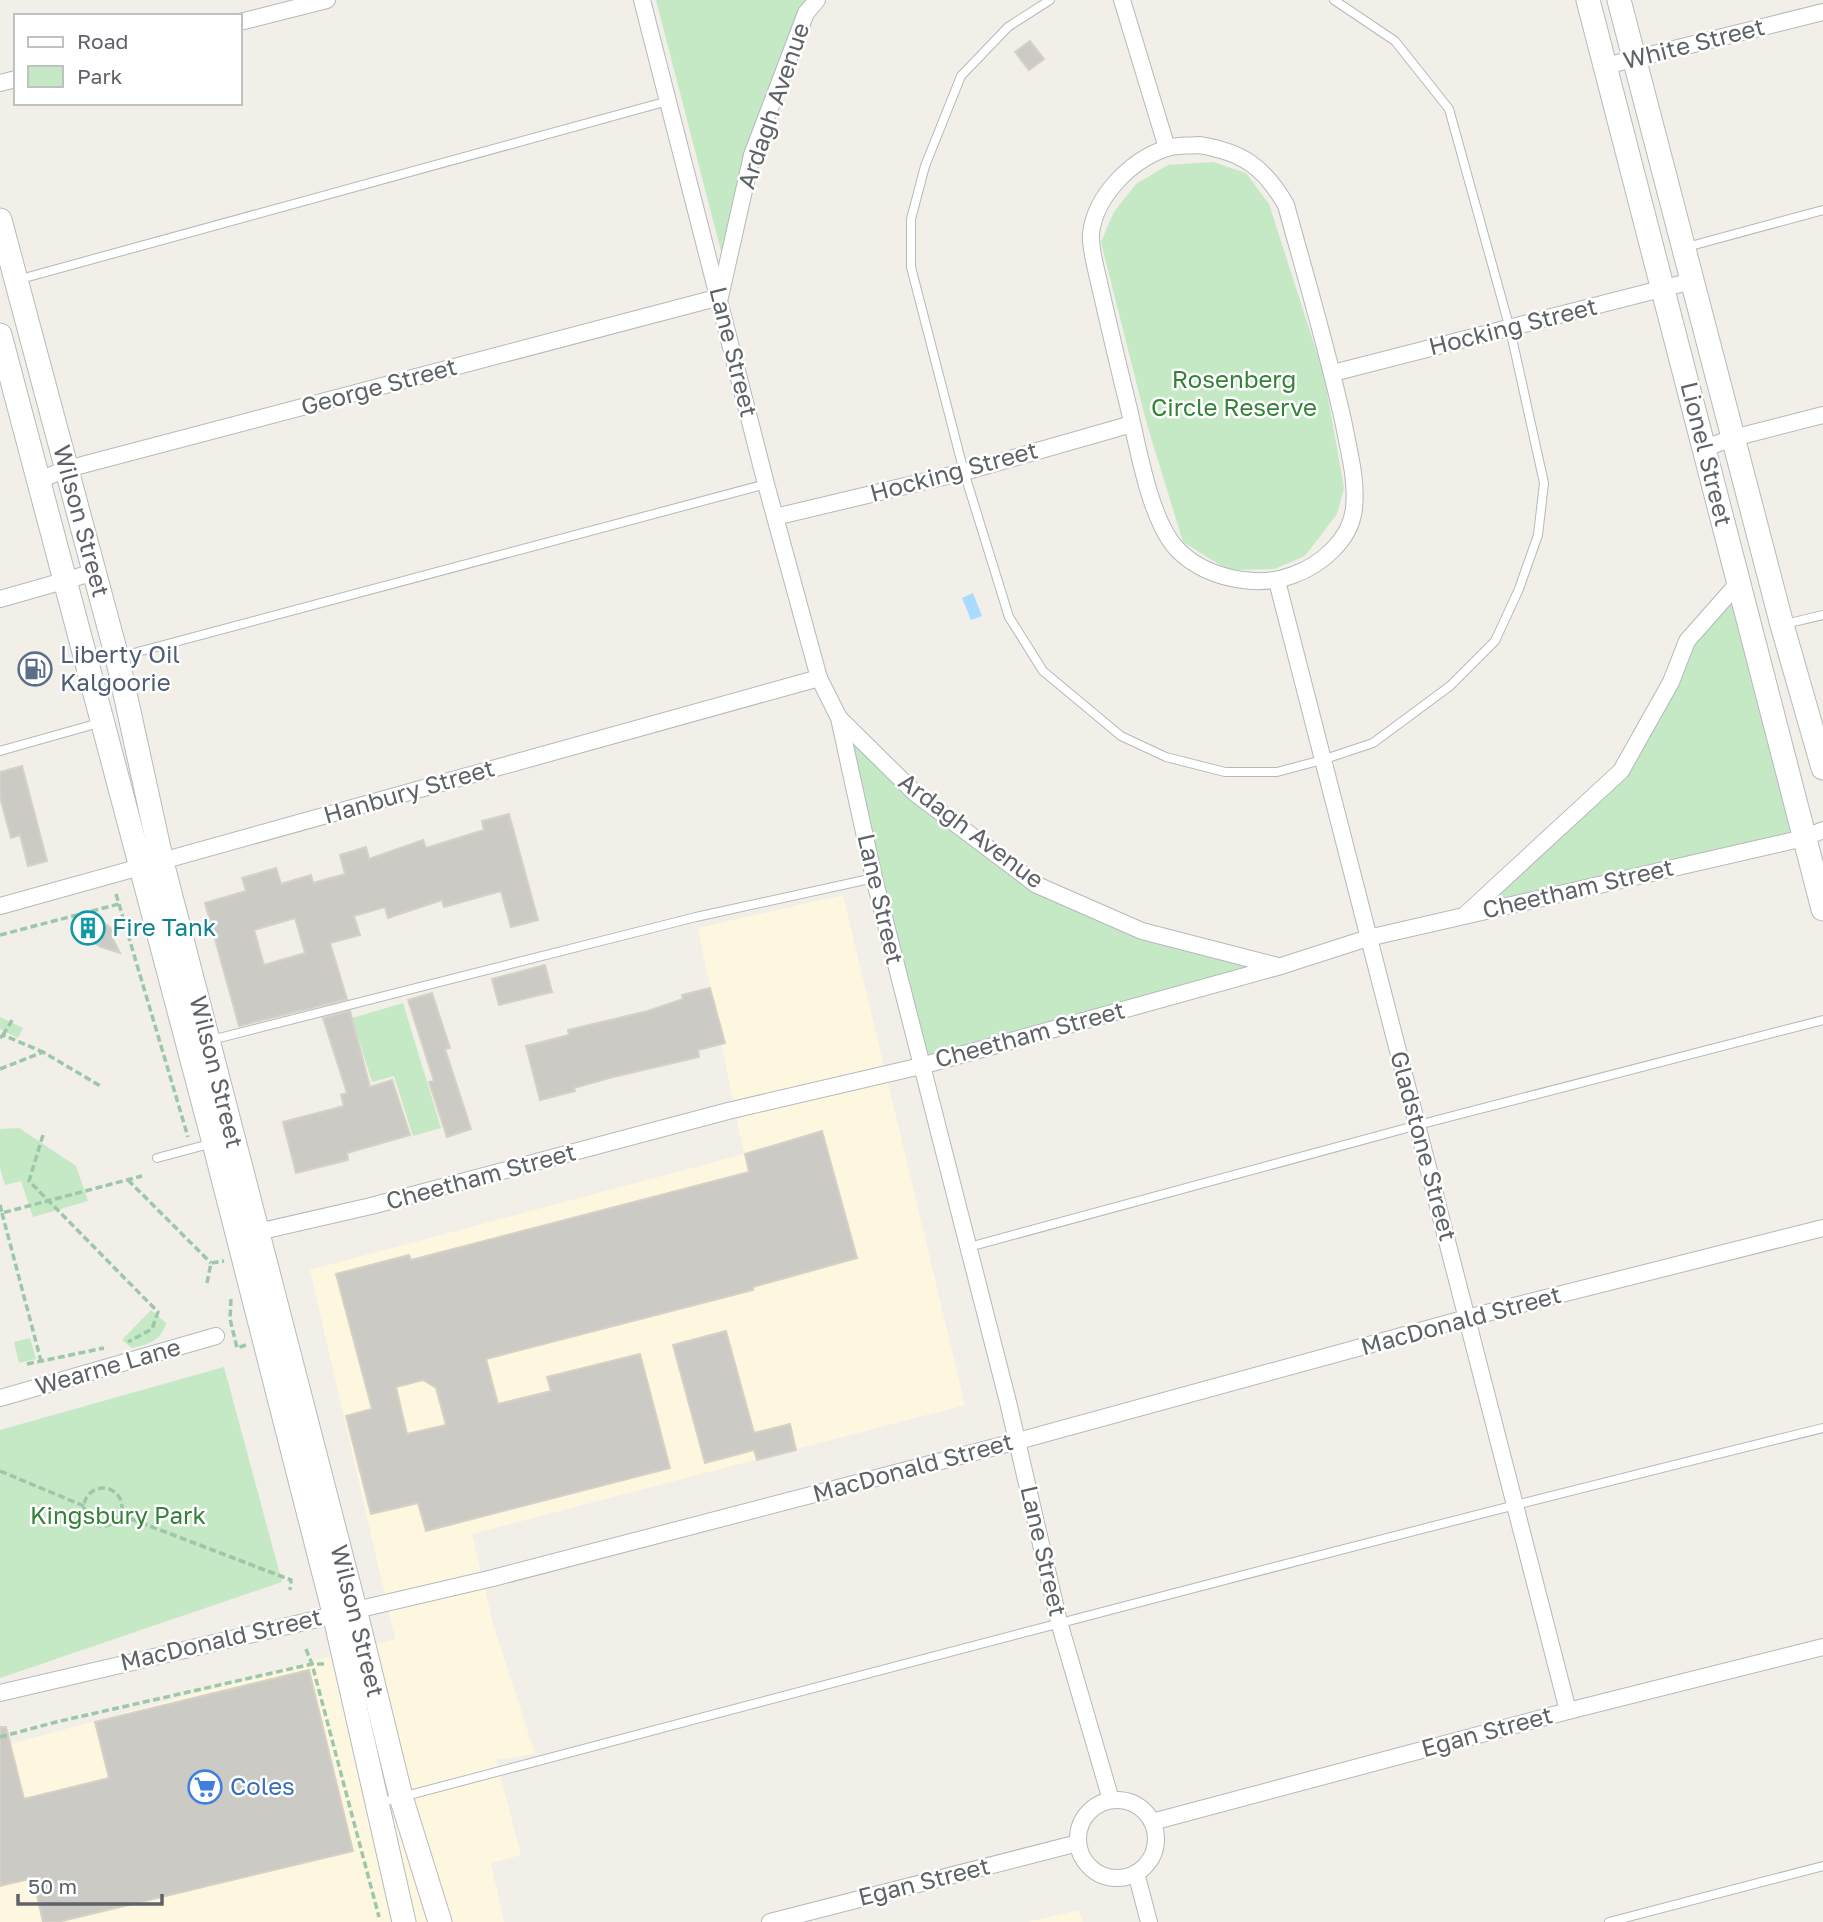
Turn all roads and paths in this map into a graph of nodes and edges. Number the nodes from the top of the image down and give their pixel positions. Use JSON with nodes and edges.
{"nodes":[{"id":1,"x":327,"y":0,"type":"edge"},
{"id":2,"x":642,"y":0,"type":"edge"},
{"id":3,"x":817,"y":0,"type":"edge"},
{"id":4,"x":1050,"y":0,"type":"edge"},
{"id":5,"x":1122,"y":0,"type":"edge"},
{"id":6,"x":1334,"y":0,"type":"edge"},
{"id":7,"x":1588,"y":0,"type":"edge"},
{"id":8,"x":1619,"y":0,"type":"edge"},
{"id":9,"x":1823,"y":12,"type":"edge"},
{"id":10,"x":242,"y":21,"type":"edge"},
{"id":11,"x":1635,"y":60,"type":"junction"},
{"id":12,"x":1605,"y":66,"type":"junction"},
{"id":13,"x":668,"y":101,"type":"junction"},
{"id":14,"x":1167,"y":148,"type":"junction"},
{"id":15,"x":1823,"y":210,"type":"edge"},
{"id":16,"x":0,"y":220,"type":"edge"},
{"id":17,"x":1684,"y":248,"type":"junction"},
{"id":18,"x":15,"y":281,"type":"junction"},
{"id":19,"x":1692,"y":281,"type":"junction"},
{"id":20,"x":1663,"y":288,"type":"junction"},
{"id":21,"x":720,"y":298,"type":"junction"},
{"id":22,"x":1510,"y":329,"type":"junction"},
{"id":23,"x":0,"y":335,"type":"edge"},
{"id":24,"x":1333,"y":373,"type":"junction"},
{"id":25,"x":1823,"y":415,"type":"edge"},
{"id":26,"x":1132,"y":424,"type":"junction"},
{"id":27,"x":1733,"y":438,"type":"junction"},
{"id":28,"x":1705,"y":448,"type":"junction"},
{"id":29,"x":67,"y":469,"type":"junction"},
{"id":30,"x":964,"y":472,"type":"junction"},
{"id":31,"x":39,"y":480,"type":"junction"},
{"id":32,"x":766,"y":484,"type":"junction"},
{"id":33,"x":775,"y":517,"type":"junction"},
{"id":34,"x":95,"y":572,"type":"junction"},
{"id":35,"x":65,"y":580,"type":"junction"},
{"id":36,"x":1277,"y":581,"type":"junction"},
{"id":37,"x":1739,"y":582,"type":"junction"},
{"id":38,"x":0,"y":599,"type":"edge"},
{"id":39,"x":1823,"y":615,"type":"edge"},
{"id":40,"x":1782,"y":625,"type":"junction"},
{"id":41,"x":117,"y":657,"type":"junction"},
{"id":42,"x":819,"y":678,"type":"junction"},
{"id":43,"x":839,"y":718,"type":"junction"},
{"id":44,"x":102,"y":722,"type":"junction"},
{"id":45,"x":0,"y":751,"type":"edge"},
{"id":46,"x":1322,"y":760,"type":"junction"},
{"id":47,"x":1823,"y":768,"type":"edge"},
{"id":48,"x":1813,"y":834,"type":"edge"},
{"id":49,"x":152,"y":865,"type":"junction"},
{"id":50,"x":874,"y":878,"type":"junction"},
{"id":51,"x":116,"y":894,"type":"dead end"},
{"id":52,"x":119,"y":904,"type":"junction"},
{"id":53,"x":0,"y":906,"type":"edge"},
{"id":54,"x":1823,"y":909,"type":"edge"},
{"id":55,"x":1464,"y":915,"type":"junction"},
{"id":56,"x":0,"y":935,"type":"edge"},
{"id":57,"x":1368,"y":938,"type":"junction"},
{"id":58,"x":1281,"y":966,"type":"junction"},
{"id":59,"x":14,"y":1017,"type":"dead end"},
{"id":60,"x":1823,"y":1020,"type":"edge"},
{"id":61,"x":1,"y":1037,"type":"edge"},
{"id":62,"x":209,"y":1040,"type":"junction"},
{"id":63,"x":43,"y":1052,"type":"junction"},
{"id":64,"x":921,"y":1066,"type":"junction"},
{"id":65,"x":0,"y":1069,"type":"edge"},
{"id":66,"x":102,"y":1087,"type":"dead end"},
{"id":67,"x":1418,"y":1125,"type":"junction"},
{"id":68,"x":43,"y":1135,"type":"dead end"},
{"id":69,"x":213,"y":1143,"type":"junction"},
{"id":70,"x":157,"y":1158,"type":"dead end"},
{"id":71,"x":142,"y":1176,"type":"dead end"},
{"id":72,"x":128,"y":1180,"type":"junction"},
{"id":73,"x":47,"y":1200,"type":"junction"},
{"id":74,"x":0,"y":1205,"type":"edge"},
{"id":75,"x":2,"y":1213,"type":"junction"},
{"id":76,"x":1823,"y":1228,"type":"edge"},
{"id":77,"x":246,"y":1234,"type":"junction"},
{"id":78,"x":969,"y":1247,"type":"junction"},
{"id":79,"x":211,"y":1263,"type":"junction"},
{"id":80,"x":227,"y":1270,"type":"dead end"},
{"id":81,"x":207,"y":1283,"type":"dead end"},
{"id":82,"x":232,"y":1289,"type":"dead end"},
{"id":83,"x":257,"y":1315,"type":"junction"},
{"id":84,"x":1467,"y":1318,"type":"junction"},
{"id":85,"x":232,"y":1327,"type":"junction"},
{"id":86,"x":216,"y":1336,"type":"joint"},
{"id":87,"x":125,"y":1344,"type":"dead end"},
{"id":88,"x":248,"y":1345,"type":"dead end"},
{"id":89,"x":113,"y":1346,"type":"dead end"},
{"id":90,"x":41,"y":1361,"type":"junction"},
{"id":91,"x":27,"y":1364,"type":"dead end"},
{"id":92,"x":0,"y":1398,"type":"edge"},
{"id":93,"x":1823,"y":1428,"type":"edge"},
{"id":94,"x":1018,"y":1441,"type":"junction"},
{"id":95,"x":0,"y":1471,"type":"edge"},
{"id":96,"x":1515,"y":1504,"type":"junction"},
{"id":97,"x":84,"y":1506,"type":"junction"},
{"id":98,"x":121,"y":1514,"type":"junction"},
{"id":99,"x":290,"y":1590,"type":"dead end"},
{"id":100,"x":344,"y":1611,"type":"junction"},
{"id":101,"x":1059,"y":1622,"type":"junction"},
{"id":102,"x":1823,"y":1647,"type":"edge"},
{"id":103,"x":306,"y":1649,"type":"dead end"},
{"id":104,"x":312,"y":1664,"type":"junction"},
{"id":105,"x":327,"y":1664,"type":"dead end"},
{"id":106,"x":0,"y":1693,"type":"edge"},
{"id":107,"x":1568,"y":1711,"type":"junction"},
{"id":108,"x":0,"y":1737,"type":"edge"},
{"id":109,"x":401,"y":1797,"type":"junction"},
{"id":110,"x":1111,"y":1800,"type":"junction"},
{"id":111,"x":377,"y":1804,"type":"junction"},
{"id":112,"x":1152,"y":1822,"type":"junction"},
{"id":113,"x":1078,"y":1843,"type":"junction"},
{"id":114,"x":1823,"y":1866,"type":"edge"},
{"id":115,"x":1136,"y":1873,"type":"junction"},
{"id":116,"x":381,"y":1922,"type":"edge"},
{"id":117,"x":404,"y":1922,"type":"edge"},
{"id":118,"x":440,"y":1922,"type":"edge"},
{"id":119,"x":769,"y":1922,"type":"edge"},
{"id":120,"x":1149,"y":1922,"type":"edge"},
{"id":121,"x":1609,"y":1922,"type":"edge"}],
"edges":[{"from":1,"to":10,"type":"street"},
{"from":2,"to":13,"type":"street","name":"Lane Street"},
{"from":3,"to":21,"type":"street","name":"Ardagh Avenue"},
{"from":4,"to":30,"type":"lane"},
{"from":5,"to":14,"type":"street"},
{"from":6,"to":22,"type":"lane"},
{"from":7,"to":12,"type":"street","name":"Lionel Street"},
{"from":8,"to":11,"type":"street","name":"Lionel Street"},
{"from":9,"to":11,"type":"street","name":"White Street"},
{"from":11,"to":12,"type":"street","name":"White Street"},
{"from":11,"to":17,"type":"street","name":"Lionel Street"},
{"from":12,"to":20,"type":"street","name":"Lionel Street"},
{"from":13,"to":18,"type":"lane"},
{"from":13,"to":21,"type":"street","name":"Lane Street"},
{"from":14,"to":24,"type":"street"},
{"from":14,"to":26,"type":"street"},
{"from":15,"to":17,"type":"lane"},
{"from":16,"to":18,"type":"street","name":"Wilson Street"},
{"from":17,"to":19,"type":"street","name":"Lionel Street"},
{"from":18,"to":29,"type":"street","name":"Wilson Street"},
{"from":19,"to":20,"type":"street","name":"Hocking Street"},
{"from":19,"to":27,"type":"street","name":"Lionel Street"},
{"from":20,"to":22,"type":"street","name":"Hocking Street"},
{"from":20,"to":28,"type":"street","name":"Lionel Street"},
{"from":21,"to":29,"type":"street","name":"George Street"},
{"from":21,"to":32,"type":"street","name":"Lane Street"},
{"from":22,"to":24,"type":"street","name":"Hocking Street"},
{"from":22,"to":46,"type":"lane"},
{"from":23,"to":31,"type":"street","name":"Wilson Street"},
{"from":24,"to":36,"type":"street"},
{"from":25,"to":27,"type":"street"},
{"from":26,"to":30,"type":"street","name":"Hocking Street"},
{"from":26,"to":36,"type":"street"},
{"from":27,"to":28,"type":"street"},
{"from":27,"to":40,"type":"street","name":"Lionel Street"},
{"from":28,"to":37,"type":"street","name":"Lionel Street"},
{"from":29,"to":31,"type":"street","name":"George Street"},
{"from":29,"to":34,"type":"street","name":"Wilson Street"},
{"from":30,"to":33,"type":"street","name":"Hocking Street"},
{"from":30,"to":46,"type":"lane"},
{"from":31,"to":35,"type":"street","name":"Wilson Street"},
{"from":32,"to":33,"type":"street","name":"Lane Street"},
{"from":32,"to":41,"type":"lane"},
{"from":33,"to":42,"type":"street","name":"Lane Street"},
{"from":34,"to":35,"type":"street"},
{"from":34,"to":41,"type":"street","name":"Wilson Street"},
{"from":35,"to":38,"type":"street"},
{"from":35,"to":44,"type":"street","name":"Wilson Street"},
{"from":36,"to":46,"type":"street","name":"Gladstone Street"},
{"from":37,"to":48,"type":"street","name":"Lionel Street"},
{"from":37,"to":55,"type":"street"},
{"from":39,"to":40,"type":"lane"},
{"from":40,"to":47,"type":"street","name":"Lionel Street"},
{"from":41,"to":49,"type":"street","name":"Wilson Street"},
{"from":42,"to":43,"type":"street","name":"Lane Street"},
{"from":42,"to":49,"type":"street","name":"Hanbury Street"},
{"from":43,"to":50,"type":"street","name":"Lane Street"},
{"from":43,"to":58,"type":"street","name":"Ardagh Avenue"},
{"from":44,"to":45,"type":"lane"},
{"from":44,"to":49,"type":"street","name":"Wilson Street"},
{"from":46,"to":57,"type":"street","name":"Gladstone Street"},
{"from":48,"to":54,"type":"street","name":"Lionel Street"},
{"from":48,"to":55,"type":"street","name":"Cheetham Street"},
{"from":49,"to":53,"type":"street","name":"Hanbury Street"},
{"from":49,"to":62,"type":"street","name":"Wilson Street"},
{"from":49,"to":69,"type":"street","name":"Wilson Street"},
{"from":50,"to":62,"type":"lane"},
{"from":50,"to":64,"type":"street","name":"Lane Street"},
{"from":51,"to":52,"type":"path"},
{"from":52,"to":56,"type":"path"},
{"from":52,"to":69,"type":"path"},
{"from":55,"to":57,"type":"street","name":"Cheetham Street"},
{"from":57,"to":58,"type":"street","name":"Cheetham Street"},
{"from":57,"to":67,"type":"street","name":"Gladstone Street"},
{"from":58,"to":64,"type":"street","name":"Cheetham Street"},
{"from":59,"to":61,"type":"path"},
{"from":60,"to":67,"type":"lane"},
{"from":61,"to":63,"type":"path"},
{"from":62,"to":69,"type":"street","name":"Wilson Street"},
{"from":63,"to":65,"type":"path"},
{"from":63,"to":66,"type":"path"},
{"from":64,"to":77,"type":"street","name":"Cheetham Street"},
{"from":64,"to":78,"type":"street","name":"Lane Street"},
{"from":67,"to":78,"type":"lane"},
{"from":67,"to":84,"type":"street","name":"Gladstone Street"},
{"from":68,"to":73,"type":"path"},
{"from":69,"to":70,"type":"lane"},
{"from":69,"to":77,"type":"street","name":"Wilson Street"},
{"from":71,"to":72,"type":"path"},
{"from":72,"to":73,"type":"path"},
{"from":72,"to":79,"type":"path"},
{"from":73,"to":75,"type":"path"},
{"from":73,"to":87,"type":"path"},
{"from":74,"to":75,"type":"path"},
{"from":75,"to":90,"type":"path"},
{"from":76,"to":84,"type":"street","name":"MacDonald Street"},
{"from":77,"to":83,"type":"street","name":"Wilson Street"},
{"from":77,"to":100,"type":"street","name":"Wilson Street"},
{"from":78,"to":94,"type":"street","name":"Lane Street"},
{"from":79,"to":80,"type":"path"},
{"from":79,"to":81,"type":"path"},
{"from":82,"to":85,"type":"path"},
{"from":83,"to":85,"type":"path"},
{"from":83,"to":100,"type":"street","name":"Wilson Street"},
{"from":84,"to":94,"type":"street","name":"MacDonald Street"},
{"from":84,"to":96,"type":"street","name":"Gladstone Street"},
{"from":85,"to":86,"type":"path"},
{"from":85,"to":88,"type":"path"},
{"from":86,"to":92,"type":"street","name":"Wearne Lane"},
{"from":89,"to":90,"type":"path"},
{"from":90,"to":91,"type":"path"},
{"from":93,"to":96,"type":"lane"},
{"from":94,"to":100,"type":"street","name":"MacDonald Street"},
{"from":94,"to":101,"type":"street","name":"Lane Street"},
{"from":95,"to":97,"type":"path"},
{"from":96,"to":101,"type":"lane"},
{"from":96,"to":107,"type":"street","name":"Gladstone Street"},
{"from":97,"to":98,"type":"path"},
{"from":97,"to":98,"type":"path"},
{"from":98,"to":99,"type":"path"},
{"from":100,"to":106,"type":"street","name":"MacDonald Street"},
{"from":100,"to":109,"type":"street","name":"Wilson Street"},
{"from":100,"to":111,"type":"street","name":"Wilson Street"},
{"from":101,"to":109,"type":"lane"},
{"from":101,"to":110,"type":"street","name":"Lane Street"},
{"from":102,"to":107,"type":"street","name":"Egan Street"},
{"from":103,"to":104,"type":"path"},
{"from":104,"to":105,"type":"path"},
{"from":104,"to":108,"type":"path"},
{"from":104,"to":116,"type":"path"},
{"from":107,"to":112,"type":"street","name":"Egan Street"},
{"from":109,"to":111,"type":"lane"},
{"from":109,"to":118,"type":"street","name":"Wilson Street"},
{"from":110,"to":112,"type":"street"},
{"from":110,"to":113,"type":"street"},
{"from":111,"to":117,"type":"street","name":"Wilson Street"},
{"from":112,"to":115,"type":"street"},
{"from":113,"to":115,"type":"street"},
{"from":113,"to":119,"type":"street","name":"Egan Street"},
{"from":114,"to":121,"type":"lane"},
{"from":115,"to":120,"type":"street"}]}
